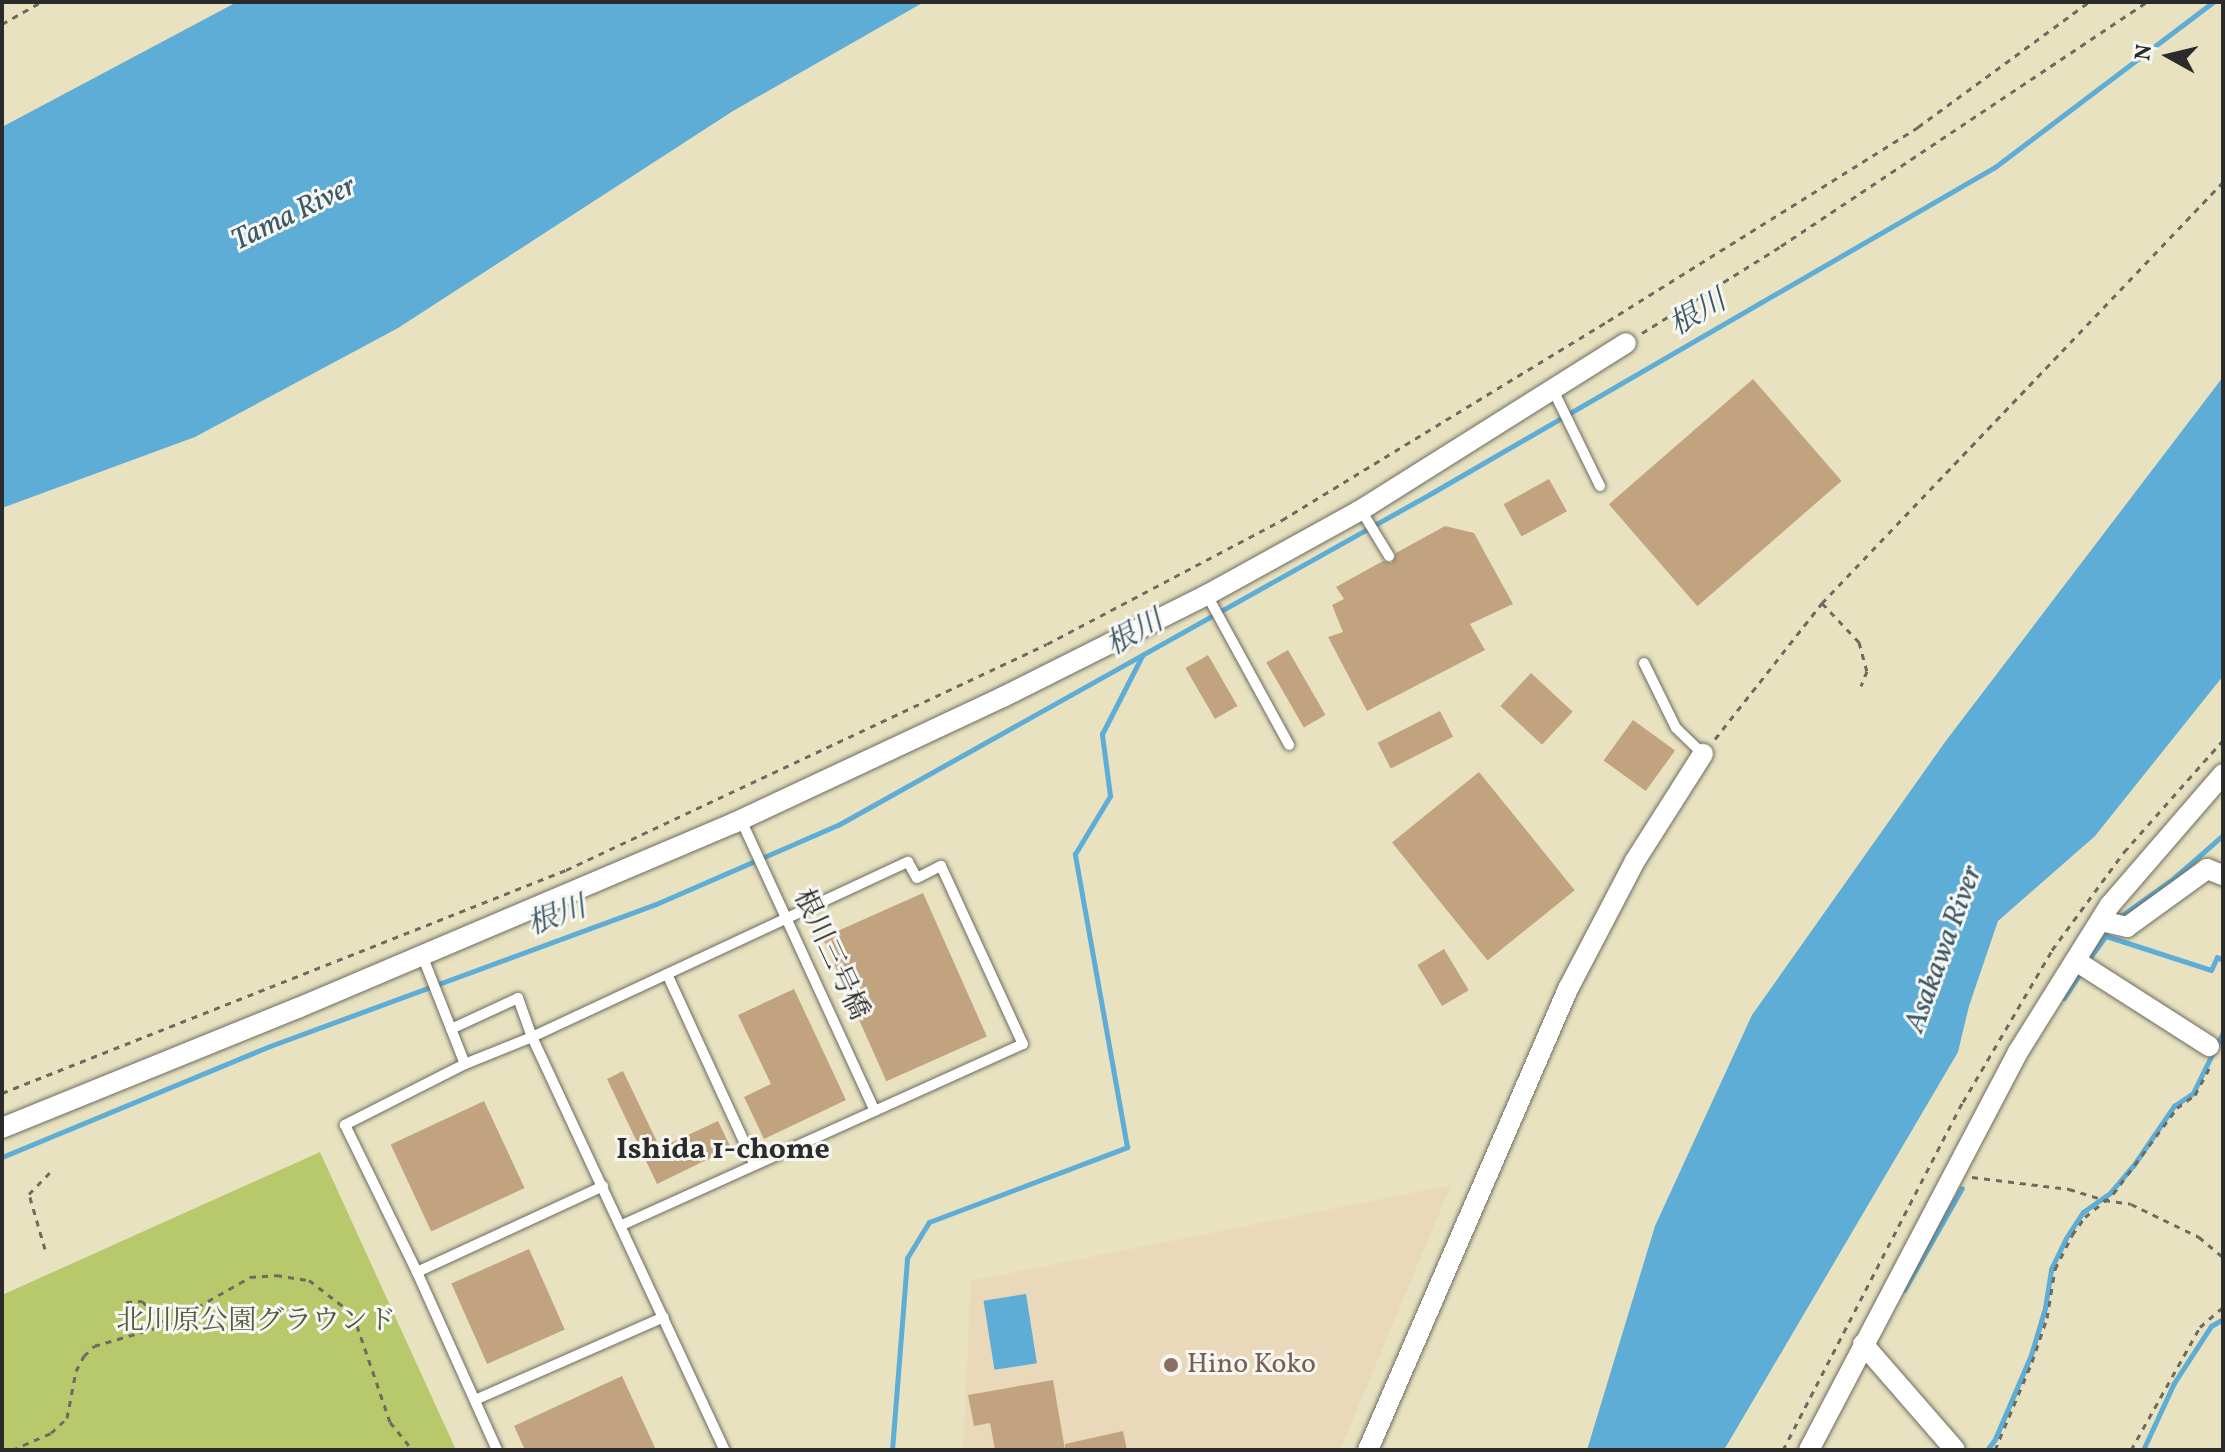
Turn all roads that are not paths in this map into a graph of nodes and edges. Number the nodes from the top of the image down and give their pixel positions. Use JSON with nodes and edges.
{"nodes":[{"id":1,"x":1626,"y":343,"type":"road end"},
{"id":2,"x":1556,"y":398,"type":"junction"},
{"id":3,"x":1600,"y":486,"type":"dead end"},
{"id":4,"x":1364,"y":514,"type":"junction"},
{"id":5,"x":1389,"y":556,"type":"dead end"},
{"id":6,"x":1210,"y":601,"type":"junction"},
{"id":7,"x":1644,"y":663,"type":"dead end"},
{"id":8,"x":1289,"y":745,"type":"dead end"},
{"id":9,"x":1703,"y":754,"type":"joint"},
{"id":10,"x":2223,"y":774,"type":"edge"},
{"id":11,"x":741,"y":820,"type":"junction"},
{"id":12,"x":2223,"y":875,"type":"edge"},
{"id":13,"x":787,"y":919,"type":"junction"},
{"id":14,"x":2101,"y":921,"type":"junction"},
{"id":15,"x":2076,"y":961,"type":"junction"},
{"id":16,"x":425,"y":964,"type":"junction"},
{"id":17,"x":667,"y":974,"type":"junction"},
{"id":18,"x":451,"y":1029,"type":"junction"},
{"id":19,"x":532,"y":1037,"type":"junction"},
{"id":20,"x":2213,"y":1049,"type":"road end"},
{"id":21,"x":465,"y":1064,"type":"junction"},
{"id":22,"x":875,"y":1111,"type":"junction"},
{"id":23,"x":2,"y":1128,"type":"edge"},
{"id":24,"x":755,"y":1165,"type":"junction"},
{"id":25,"x":603,"y":1186,"type":"junction"},
{"id":26,"x":622,"y":1225,"type":"junction"},
{"id":27,"x":417,"y":1272,"type":"junction"},
{"id":28,"x":664,"y":1317,"type":"junction"},
{"id":29,"x":1863,"y":1344,"type":"junction"},
{"id":30,"x":475,"y":1400,"type":"junction"},
{"id":31,"x":497,"y":1450,"type":"edge"},
{"id":32,"x":725,"y":1450,"type":"edge"},
{"id":33,"x":1368,"y":1450,"type":"edge"},
{"id":34,"x":1809,"y":1450,"type":"edge"},
{"id":35,"x":1955,"y":1450,"type":"edge"}],
"edges":[{"from":1,"to":2,"type":"street"},
{"from":2,"to":3,"type":"lane"},
{"from":2,"to":4,"type":"street"},
{"from":4,"to":5,"type":"lane"},
{"from":4,"to":6,"type":"street"},
{"from":6,"to":8,"type":"lane"},
{"from":6,"to":11,"type":"street"},
{"from":7,"to":9,"type":"lane"},
{"from":9,"to":33,"type":"street"},
{"from":10,"to":14,"type":"street"},
{"from":11,"to":13,"type":"lane","name":"根川三号橋"},
{"from":11,"to":16,"type":"street"},
{"from":12,"to":14,"type":"street"},
{"from":13,"to":17,"type":"lane"},
{"from":13,"to":22,"type":"lane","name":"根川三号橋"},
{"from":13,"to":22,"type":"lane"},
{"from":14,"to":15,"type":"street"},
{"from":15,"to":20,"type":"street"},
{"from":15,"to":29,"type":"street"},
{"from":16,"to":18,"type":"lane"},
{"from":16,"to":23,"type":"street"},
{"from":17,"to":19,"type":"lane"},
{"from":17,"to":24,"type":"lane"},
{"from":18,"to":19,"type":"lane"},
{"from":18,"to":21,"type":"lane"},
{"from":19,"to":21,"type":"lane"},
{"from":19,"to":25,"type":"lane"},
{"from":21,"to":27,"type":"lane"},
{"from":22,"to":24,"type":"lane"},
{"from":24,"to":26,"type":"lane"},
{"from":25,"to":26,"type":"lane"},
{"from":25,"to":27,"type":"lane"},
{"from":26,"to":28,"type":"lane"},
{"from":27,"to":30,"type":"lane"},
{"from":28,"to":30,"type":"lane"},
{"from":28,"to":32,"type":"lane"},
{"from":29,"to":34,"type":"street"},
{"from":29,"to":35,"type":"street"},
{"from":30,"to":31,"type":"lane"}]}
